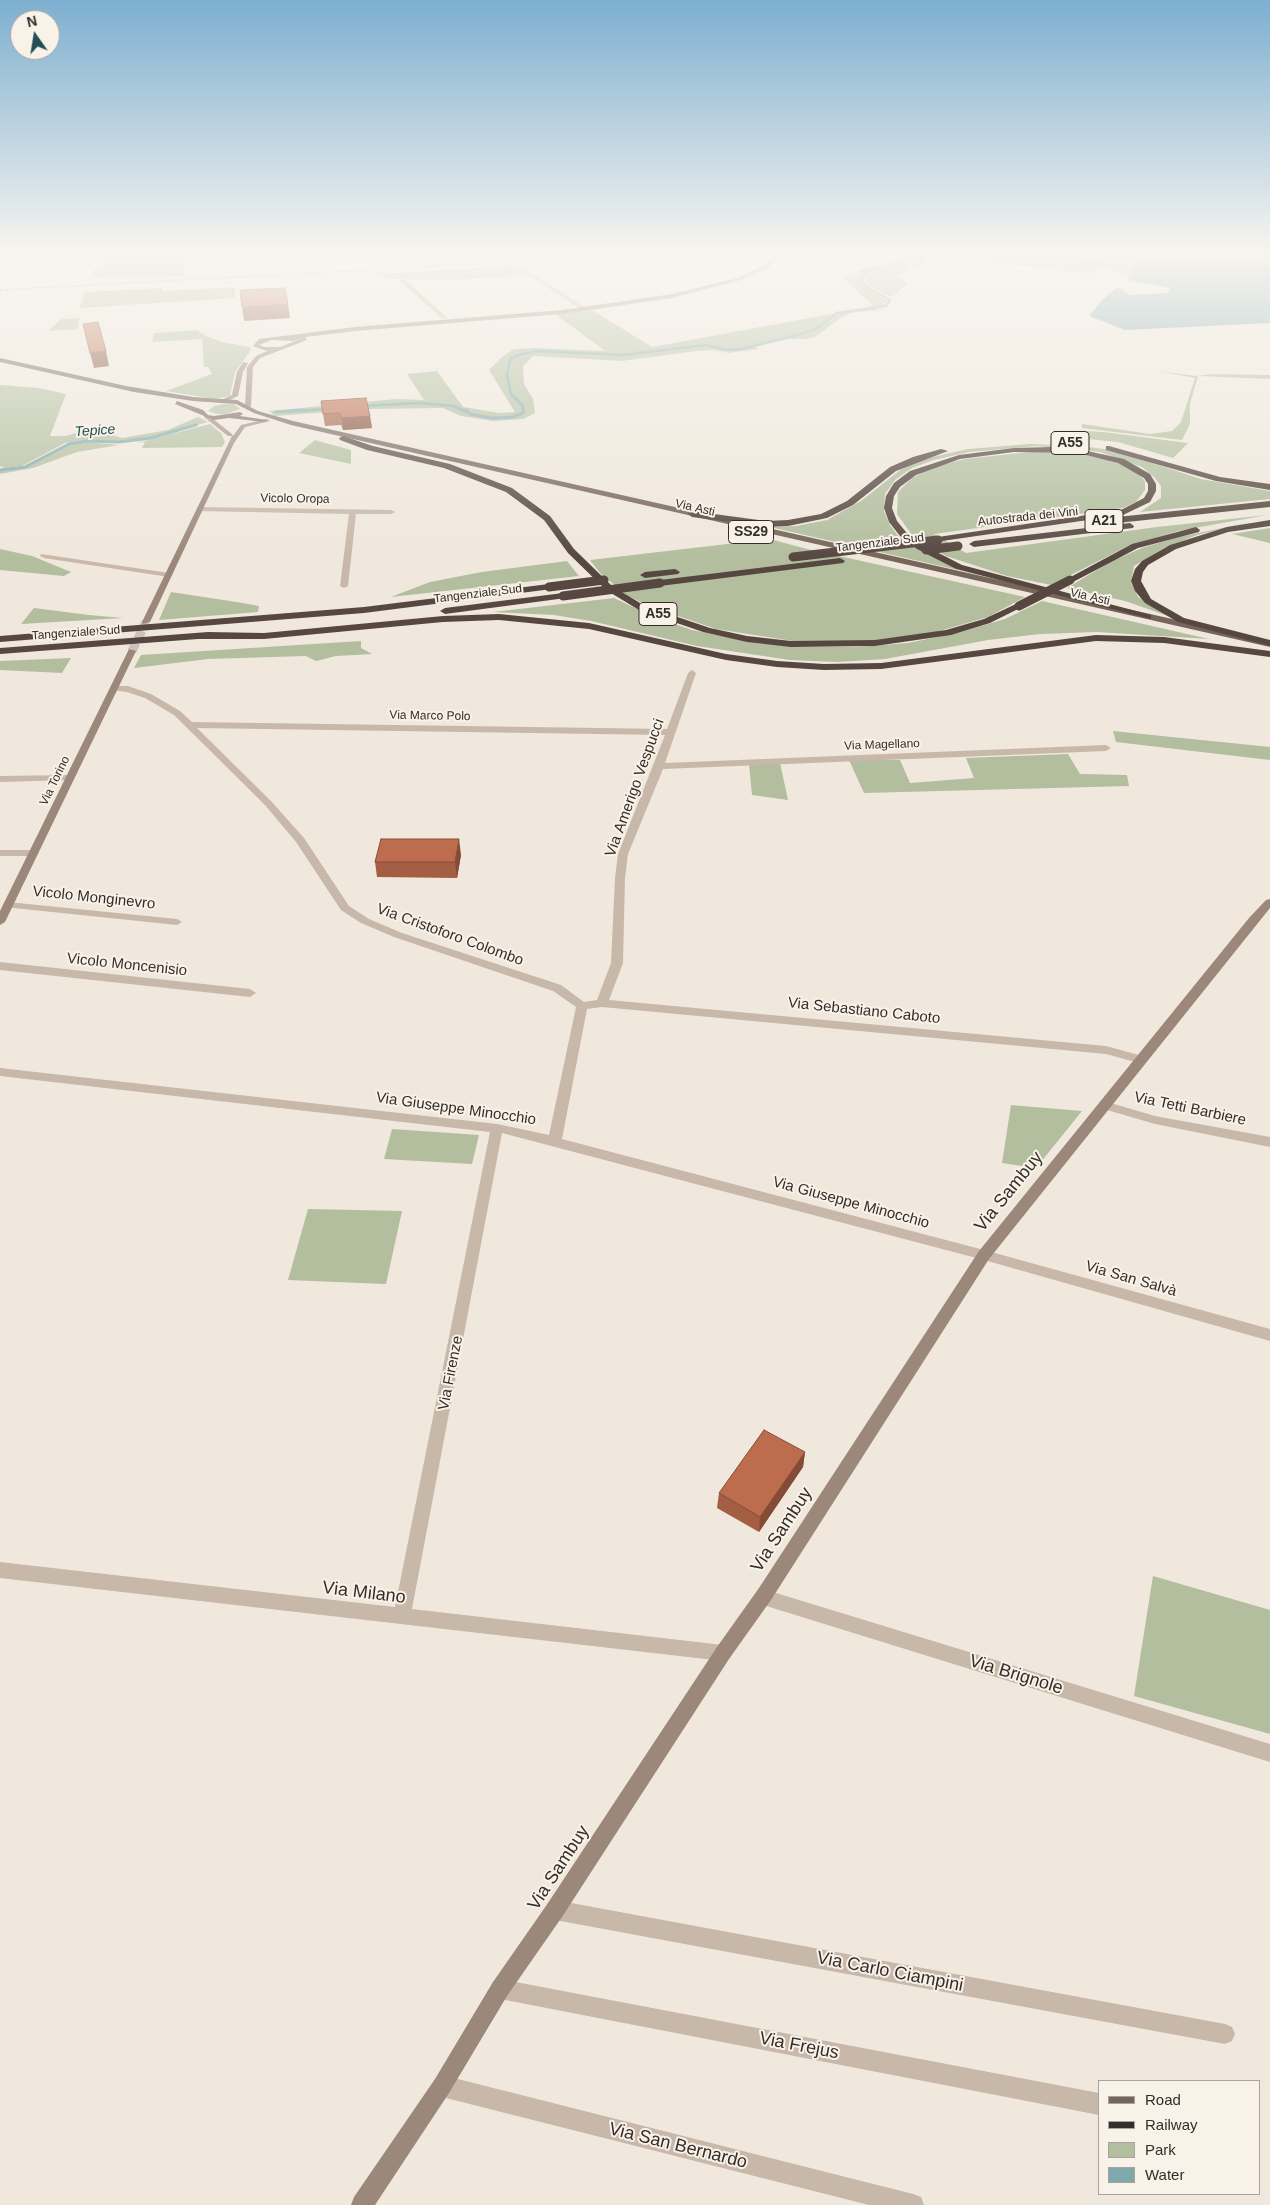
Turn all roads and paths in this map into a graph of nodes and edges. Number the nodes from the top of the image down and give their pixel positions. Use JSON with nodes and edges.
{"nodes":[{"id":1,"x":252,"y":354,"type":"edge"},
{"id":2,"x":266,"y":354,"type":"edge"},
{"id":3,"x":0,"y":360,"type":"edge"},
{"id":4,"x":126,"y":388,"type":"junction"},
{"id":5,"x":220,"y":402,"type":"junction"},
{"id":6,"x":248,"y":408,"type":"junction"},
{"id":7,"x":204,"y":413,"type":"junction"},
{"id":8,"x":232,"y":417,"type":"junction"},
{"id":9,"x":267,"y":421,"type":"junction"},
{"id":10,"x":343,"y":438,"type":"junction"},
{"id":11,"x":230,"y":439,"type":"junction"},
{"id":12,"x":1270,"y":487,"type":"edge"},
{"id":13,"x":1270,"y":504,"type":"edge"},
{"id":14,"x":200,"y":509,"type":"junction"},
{"id":15,"x":353,"y":511,"type":"junction"},
{"id":16,"x":1270,"y":511,"type":"edge"},
{"id":17,"x":391,"y":512,"type":"dead end"},
{"id":18,"x":692,"y":514,"type":"junction"},
{"id":19,"x":1270,"y":518,"type":"edge"},
{"id":20,"x":1270,"y":522,"type":"edge"},
{"id":21,"x":938,"y":540,"type":"junction"},
{"id":22,"x":958,"y":546,"type":"joint"},
{"id":23,"x":44,"y":556,"type":"dead end"},
{"id":24,"x":169,"y":575,"type":"junction"},
{"id":25,"x":344,"y":586,"type":"dead end"},
{"id":26,"x":1148,"y":617,"type":"junction"},
{"id":27,"x":146,"y":622,"type":"tunnel mouth"},
{"id":28,"x":198,"y":636,"type":"junction"},
{"id":29,"x":0,"y":639,"type":"edge"},
{"id":30,"x":1270,"y":644,"type":"edge"},
{"id":31,"x":1270,"y":649,"type":"edge"},
{"id":32,"x":0,"y":651,"type":"edge"},
{"id":33,"x":132,"y":651,"type":"tunnel mouth"},
{"id":34,"x":1270,"y":654,"type":"edge"},
{"id":35,"x":692,"y":673,"type":"dead end"},
{"id":36,"x":114,"y":688,"type":"junction"},
{"id":37,"x":189,"y":725,"type":"junction"},
{"id":38,"x":671,"y":732,"type":"junction"},
{"id":39,"x":1106,"y":748,"type":"dead end"},
{"id":40,"x":659,"y":766,"type":"junction"},
{"id":41,"x":70,"y":778,"type":"junction"},
{"id":42,"x":0,"y":779,"type":"edge"},
{"id":43,"x":0,"y":853,"type":"edge"},
{"id":44,"x":34,"y":853,"type":"junction"},
{"id":45,"x":1270,"y":902,"type":"edge"},
{"id":46,"x":8,"y":905,"type":"junction"},
{"id":47,"x":0,"y":922,"type":"edge"},
{"id":48,"x":177,"y":922,"type":"dead end"},
{"id":49,"x":0,"y":966,"type":"edge"},
{"id":50,"x":250,"y":993,"type":"dead end"},
{"id":51,"x":602,"y":1003,"type":"junction"},
{"id":52,"x":582,"y":1006,"type":"junction"},
{"id":53,"x":1142,"y":1060,"type":"junction"},
{"id":54,"x":0,"y":1072,"type":"edge"},
{"id":55,"x":1104,"y":1105,"type":"junction"},
{"id":56,"x":497,"y":1128,"type":"junction"},
{"id":57,"x":555,"y":1140,"type":"junction"},
{"id":58,"x":1270,"y":1142,"type":"edge"},
{"id":59,"x":984,"y":1255,"type":"junction"},
{"id":60,"x":1270,"y":1335,"type":"edge"},
{"id":61,"x":0,"y":1570,"type":"edge"},
{"id":62,"x":763,"y":1597,"type":"junction"},
{"id":63,"x":402,"y":1617,"type":"junction"},
{"id":64,"x":723,"y":1653,"type":"junction"},
{"id":65,"x":1270,"y":1754,"type":"edge"},
{"id":66,"x":556,"y":1910,"type":"junction"},
{"id":67,"x":500,"y":1989,"type":"junction"},
{"id":68,"x":1225,"y":2034,"type":"dead end"},
{"id":69,"x":442,"y":2086,"type":"junction"},
{"id":70,"x":1098,"y":2104,"type":"edge"},
{"id":71,"x":362,"y":2205,"type":"edge"},
{"id":72,"x":913,"y":2205,"type":"edge"}],
"edges":[{"from":1,"to":5,"type":"street"},
{"from":2,"to":6,"type":"street"},
{"from":3,"to":4,"type":"main road"},
{"from":4,"to":5,"type":"main road","name":"Via Asti"},
{"from":4,"to":7,"type":"main road","name":"Via Asti"},
{"from":5,"to":6,"type":"main road","name":"Via Asti"},
{"from":5,"to":7,"type":"main road"},
{"from":6,"to":8,"type":"main road"},
{"from":6,"to":18,"type":"main road","name":"Via Asti","number":"SS29"},
{"from":7,"to":8,"type":"main road","name":"Via Asti"},
{"from":7,"to":11,"type":"street"},
{"from":8,"to":9,"type":"main road","name":"Via Asti","number":"SS29"},
{"from":8,"to":11,"type":"street"},
{"from":9,"to":10,"type":"main road","name":"Via Asti","number":"SS29"},
{"from":9,"to":11,"type":"street"},
{"from":10,"to":19,"type":"highway","number":"A55","bridge":true},
{"from":10,"to":31,"type":"main road","name":"Via Asti","number":"SS29"},
{"from":11,"to":14,"type":"street"},
{"from":12,"to":18,"type":"highway","number":"A55"},
{"from":13,"to":21,"type":"highway","name":"Autostrada dei Vini","number":"A21"},
{"from":14,"to":15,"type":"street","name":"Vicolo Oropa"},
{"from":14,"to":24,"type":"street"},
{"from":15,"to":17,"type":"street","name":"Vicolo Oropa"},
{"from":15,"to":25,"type":"street"},
{"from":16,"to":22,"type":"highway","name":"Autostrada dei Vini"},
{"from":18,"to":26,"type":"main road","name":"Via Asti","number":"SS29"},
{"from":20,"to":30,"type":"highway"},
{"from":21,"to":26,"type":"highway","number":"A55"},
{"from":21,"to":29,"type":"highway","name":"Tangenziale Sud","number":"A55","bridge":true},
{"from":22,"to":28,"type":"highway","name":"Tangenziale Sud","number":"A55","bridge":true},
{"from":23,"to":24,"type":"street"},
{"from":24,"to":27,"type":"street"},
{"from":26,"to":30,"type":"main road","name":"Via Asti","number":"SS29"},
{"from":28,"to":32,"type":"highway","name":"Tangenziale Sud","number":"A55"},
{"from":28,"to":34,"type":"highway"},
{"from":33,"to":36,"type":"street","name":"Via Torino"},
{"from":35,"to":38,"type":"street","name":"Via Amerigo Vespucci"},
{"from":36,"to":37,"type":"street","name":"Via Cristoforo Colombo"},
{"from":36,"to":41,"type":"street","name":"Via Torino"},
{"from":37,"to":38,"type":"street","name":"Via Marco Polo"},
{"from":37,"to":52,"type":"street","name":"Via Cristoforo Colombo"},
{"from":38,"to":40,"type":"street","name":"Via Amerigo Vespucci"},
{"from":39,"to":40,"type":"street","name":"Via Magellano"},
{"from":40,"to":51,"type":"street","name":"Via Amerigo Vespucci"},
{"from":41,"to":42,"type":"street"},
{"from":41,"to":44,"type":"street","name":"Via Torino"},
{"from":43,"to":44,"type":"street"},
{"from":44,"to":46,"type":"street","name":"Via Torino"},
{"from":45,"to":53,"type":"street","name":"Via Sambuy"},
{"from":46,"to":47,"type":"street","name":"Via Torino"},
{"from":46,"to":48,"type":"street","name":"Vicolo Monginevro"},
{"from":49,"to":50,"type":"street","name":"Vicolo Moncenisio"},
{"from":51,"to":52,"type":"street","name":"Via Sebastiano Caboto"},
{"from":51,"to":53,"type":"street","name":"Via Sebastiano Caboto"},
{"from":52,"to":57,"type":"street"},
{"from":53,"to":55,"type":"street","name":"Via Sambuy"},
{"from":54,"to":56,"type":"street","name":"Via Giuseppe Minocchio"},
{"from":55,"to":58,"type":"street","name":"Via Tetti Barbiere"},
{"from":55,"to":59,"type":"street","name":"Via Sambuy"},
{"from":56,"to":57,"type":"street","name":"Via Giuseppe Minocchio"},
{"from":56,"to":63,"type":"street","name":"Via Firenze"},
{"from":57,"to":59,"type":"street","name":"Via Giuseppe Minocchio"},
{"from":59,"to":60,"type":"street","name":"Via San Salvà"},
{"from":59,"to":62,"type":"street","name":"Via Sambuy"},
{"from":61,"to":63,"type":"street","name":"Via Milano"},
{"from":62,"to":64,"type":"street","name":"Via Sambuy"},
{"from":62,"to":65,"type":"street","name":"Via Brignole"},
{"from":63,"to":64,"type":"street","name":"Via Milano"},
{"from":64,"to":66,"type":"street","name":"Via Sambuy"},
{"from":66,"to":67,"type":"street","name":"Via Sambuy"},
{"from":66,"to":68,"type":"street","name":"Via Carlo Ciampini"},
{"from":67,"to":69,"type":"street","name":"Via Sambuy"},
{"from":67,"to":70,"type":"street","name":"Via Frejus"},
{"from":69,"to":71,"type":"street","name":"Via Sambuy"},
{"from":69,"to":72,"type":"street","name":"Via San Bernardo"}]}
